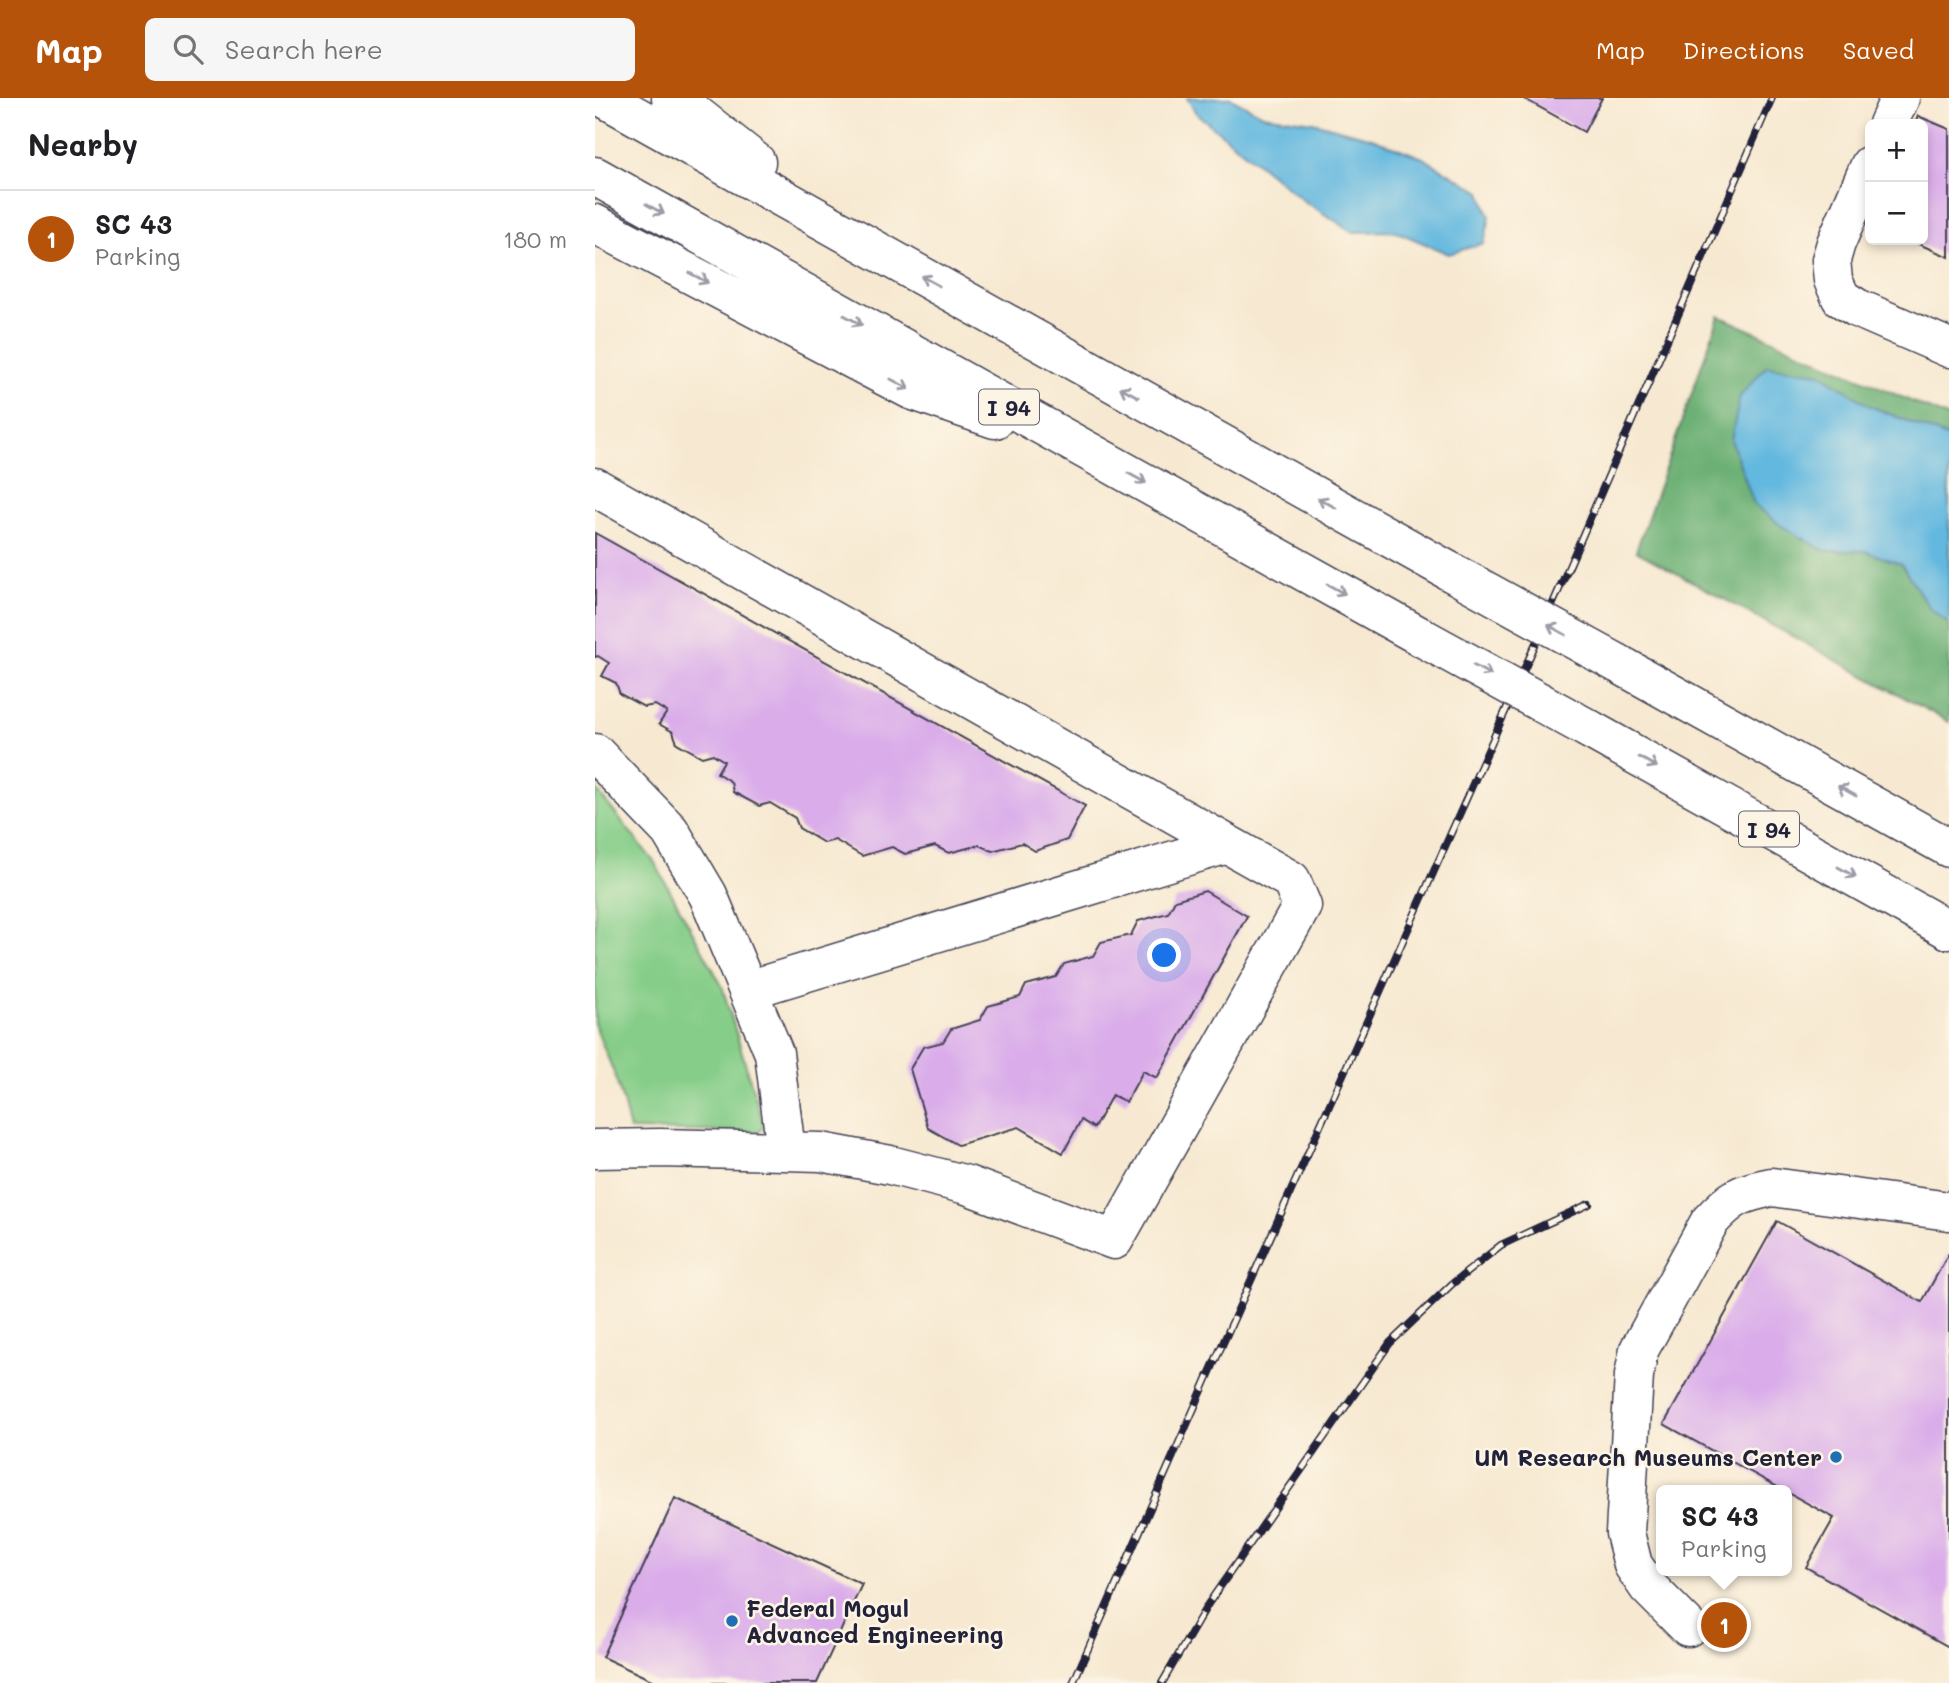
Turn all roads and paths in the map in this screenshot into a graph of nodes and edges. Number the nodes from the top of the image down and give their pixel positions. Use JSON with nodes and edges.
{"nodes":[{"id":1,"x":604,"y":98,"type":"edge"},
{"id":2,"x":671,"y":98,"type":"edge"},
{"id":3,"x":1900,"y":98,"type":"edge"},
{"id":4,"x":1890,"y":119,"type":"edge"},
{"id":5,"x":595,"y":176,"type":"edge"},
{"id":6,"x":1865,"y":176,"type":"edge"},
{"id":7,"x":595,"y":223,"type":"edge"},
{"id":8,"x":854,"y":239,"type":"junction"},
{"id":9,"x":1949,"y":348,"type":"edge"},
{"id":10,"x":1095,"y":454,"type":"junction"},
{"id":11,"x":595,"y":487,"type":"edge"},
{"id":12,"x":595,"y":752,"type":"edge"},
{"id":13,"x":1227,"y":844,"type":"junction"},
{"id":14,"x":1949,"y":848,"type":"edge"},
{"id":15,"x":1949,"y":929,"type":"edge"},
{"id":16,"x":748,"y":990,"type":"junction"},
{"id":17,"x":595,"y":1149,"type":"edge"},
{"id":18,"x":786,"y":1151,"type":"junction"},
{"id":19,"x":1949,"y":1211,"type":"edge"},
{"id":20,"x":1688,"y":1627,"type":"dead end"}],
"edges":[{"from":1,"to":8,"type":"main road"},
{"from":2,"to":8,"type":"main road"},
{"from":3,"to":4,"type":"main road"},
{"from":5,"to":10,"type":"main road","number":"I 94","one_way":true},
{"from":6,"to":9,"type":"main road"},
{"from":7,"to":10,"type":"main road","one_way":true},
{"from":14,"to":8,"type":"main road","one_way":true,"bridge":true},
{"from":10,"to":15,"type":"main road","number":"I 94","one_way":true,"bridge":true},
{"from":11,"to":13,"type":"main road"},
{"from":12,"to":16,"type":"main road"},
{"from":13,"to":16,"type":"main road"},
{"from":13,"to":18,"type":"main road"},
{"from":16,"to":18,"type":"main road"},
{"from":17,"to":18,"type":"main road"},
{"from":19,"to":20,"type":"main road"}]}
